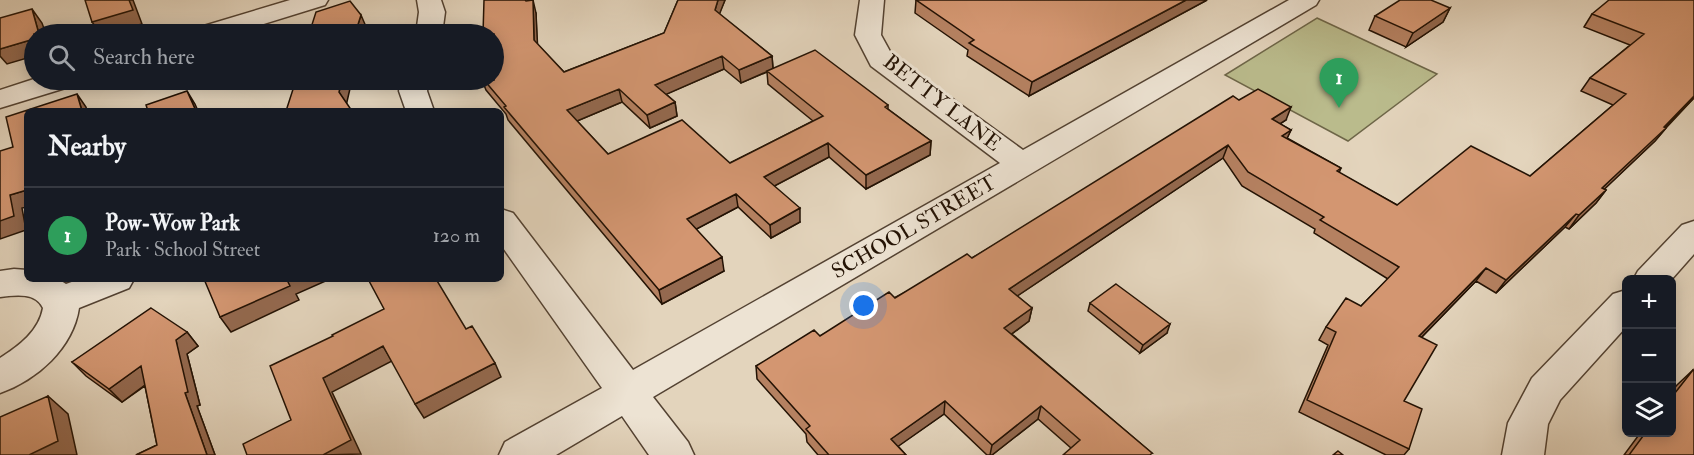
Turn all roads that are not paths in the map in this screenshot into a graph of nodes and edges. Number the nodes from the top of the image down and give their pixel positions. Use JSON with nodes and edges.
{"nodes":[{"id":1,"x":316,"y":0,"type":"edge"},
{"id":2,"x":429,"y":0,"type":"edge"},
{"id":3,"x":872,"y":0,"type":"edge"},
{"id":4,"x":1307,"y":0,"type":"edge"},
{"id":5,"x":238,"y":24,"type":"edge"},
{"id":6,"x":430,"y":24,"type":"edge"},
{"id":7,"x":29,"y":90,"type":"edge"},
{"id":8,"x":413,"y":90,"type":"edge"},
{"id":9,"x":0,"y":99,"type":"edge"},
{"id":10,"x":419,"y":108,"type":"edge"},
{"id":11,"x":1022,"y":164,"type":"junction"},
{"id":12,"x":504,"y":225,"type":"edge"},
{"id":13,"x":1694,"y":233,"type":"edge"},
{"id":14,"x":1654,"y":275,"type":"edge"},
{"id":15,"x":110,"y":282,"type":"edge"},
{"id":16,"x":0,"y":284,"type":"edge"},
{"id":17,"x":60,"y":302,"type":"junction"},
{"id":18,"x":1622,"y":308,"type":"edge"},
{"id":19,"x":0,"y":377,"type":"edge"},
{"id":20,"x":628,"y":393,"type":"junction"},
{"id":21,"x":520,"y":455,"type":"edge"},
{"id":22,"x":673,"y":455,"type":"edge"},
{"id":23,"x":1523,"y":455,"type":"edge"}],
"edges":[{"from":1,"to":5,"type":"street"},
{"from":2,"to":6,"type":"street"},
{"from":3,"to":11,"type":"street","name":"BETTY LANE"},
{"from":4,"to":11,"type":"street","name":"SCHOOL STREET"},
{"from":7,"to":9,"type":"street"},
{"from":8,"to":10,"type":"street"},
{"from":11,"to":20,"type":"street","name":"SCHOOL STREET"},
{"from":12,"to":20,"type":"street"},
{"from":13,"to":14,"type":"street"},
{"from":15,"to":17,"type":"street"},
{"from":16,"to":17,"type":"street"},
{"from":17,"to":19,"type":"street"},
{"from":18,"to":23,"type":"street"},
{"from":20,"to":21,"type":"street","name":"SCHOOL STREET"},
{"from":20,"to":22,"type":"street"}]}
